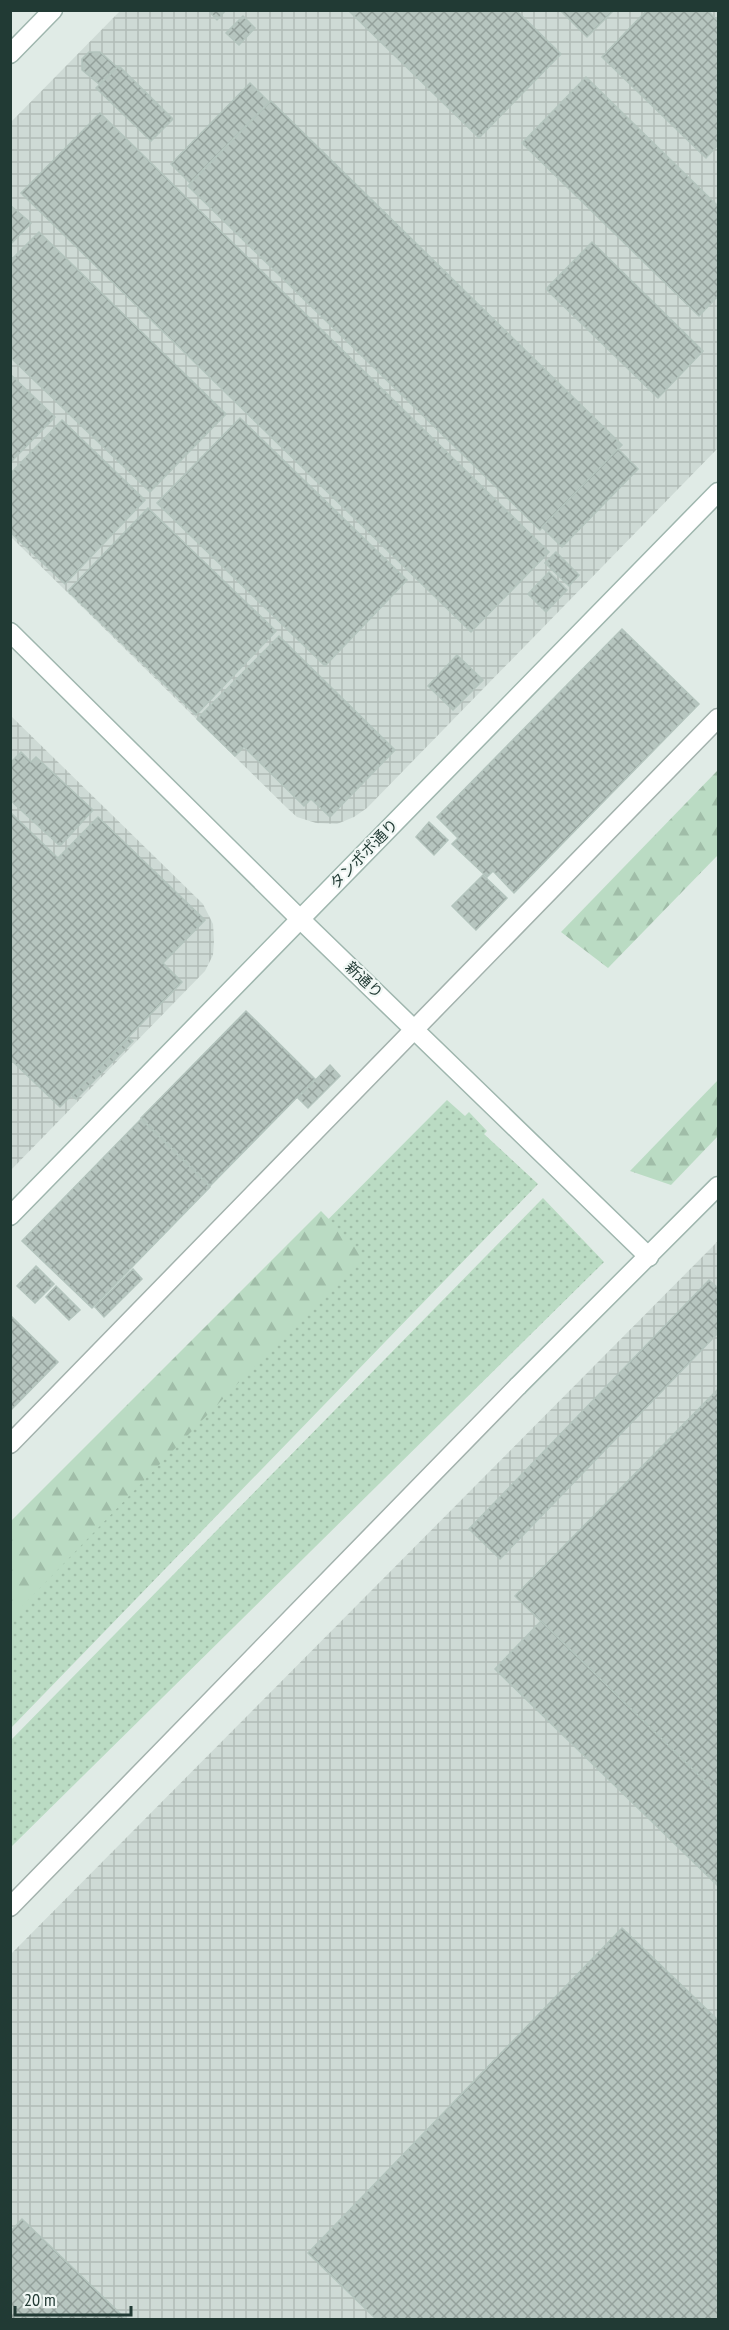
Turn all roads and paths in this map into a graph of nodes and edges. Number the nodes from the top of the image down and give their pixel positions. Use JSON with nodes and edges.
{"nodes":[{"id":1,"x":53,"y":10,"type":"edge"},
{"id":2,"x":10,"y":54,"type":"edge"},
{"id":3,"x":718,"y":492,"type":"edge"},
{"id":4,"x":10,"y":632,"type":"edge"},
{"id":5,"x":718,"y":718,"type":"edge"},
{"id":6,"x":300,"y":919,"type":"junction"},
{"id":7,"x":416,"y":1029,"type":"junction"},
{"id":8,"x":718,"y":1186,"type":"edge"},
{"id":9,"x":10,"y":1216,"type":"edge"},
{"id":10,"x":649,"y":1257,"type":"junction"},
{"id":11,"x":10,"y":1444,"type":"edge"},
{"id":12,"x":10,"y":1907,"type":"edge"}],
"edges":[{"from":1,"to":2,"type":"street"},
{"from":3,"to":6,"type":"street","name":"タンポポ通り"},
{"from":4,"to":6,"type":"street","name":"新通り"},
{"from":5,"to":7,"type":"street"},
{"from":6,"to":7,"type":"street","name":"新通り"},
{"from":6,"to":9,"type":"street","name":"タンポポ通り"},
{"from":7,"to":10,"type":"street","name":"新通り"},
{"from":7,"to":11,"type":"street"},
{"from":8,"to":10,"type":"street"},
{"from":10,"to":12,"type":"street"}]}
